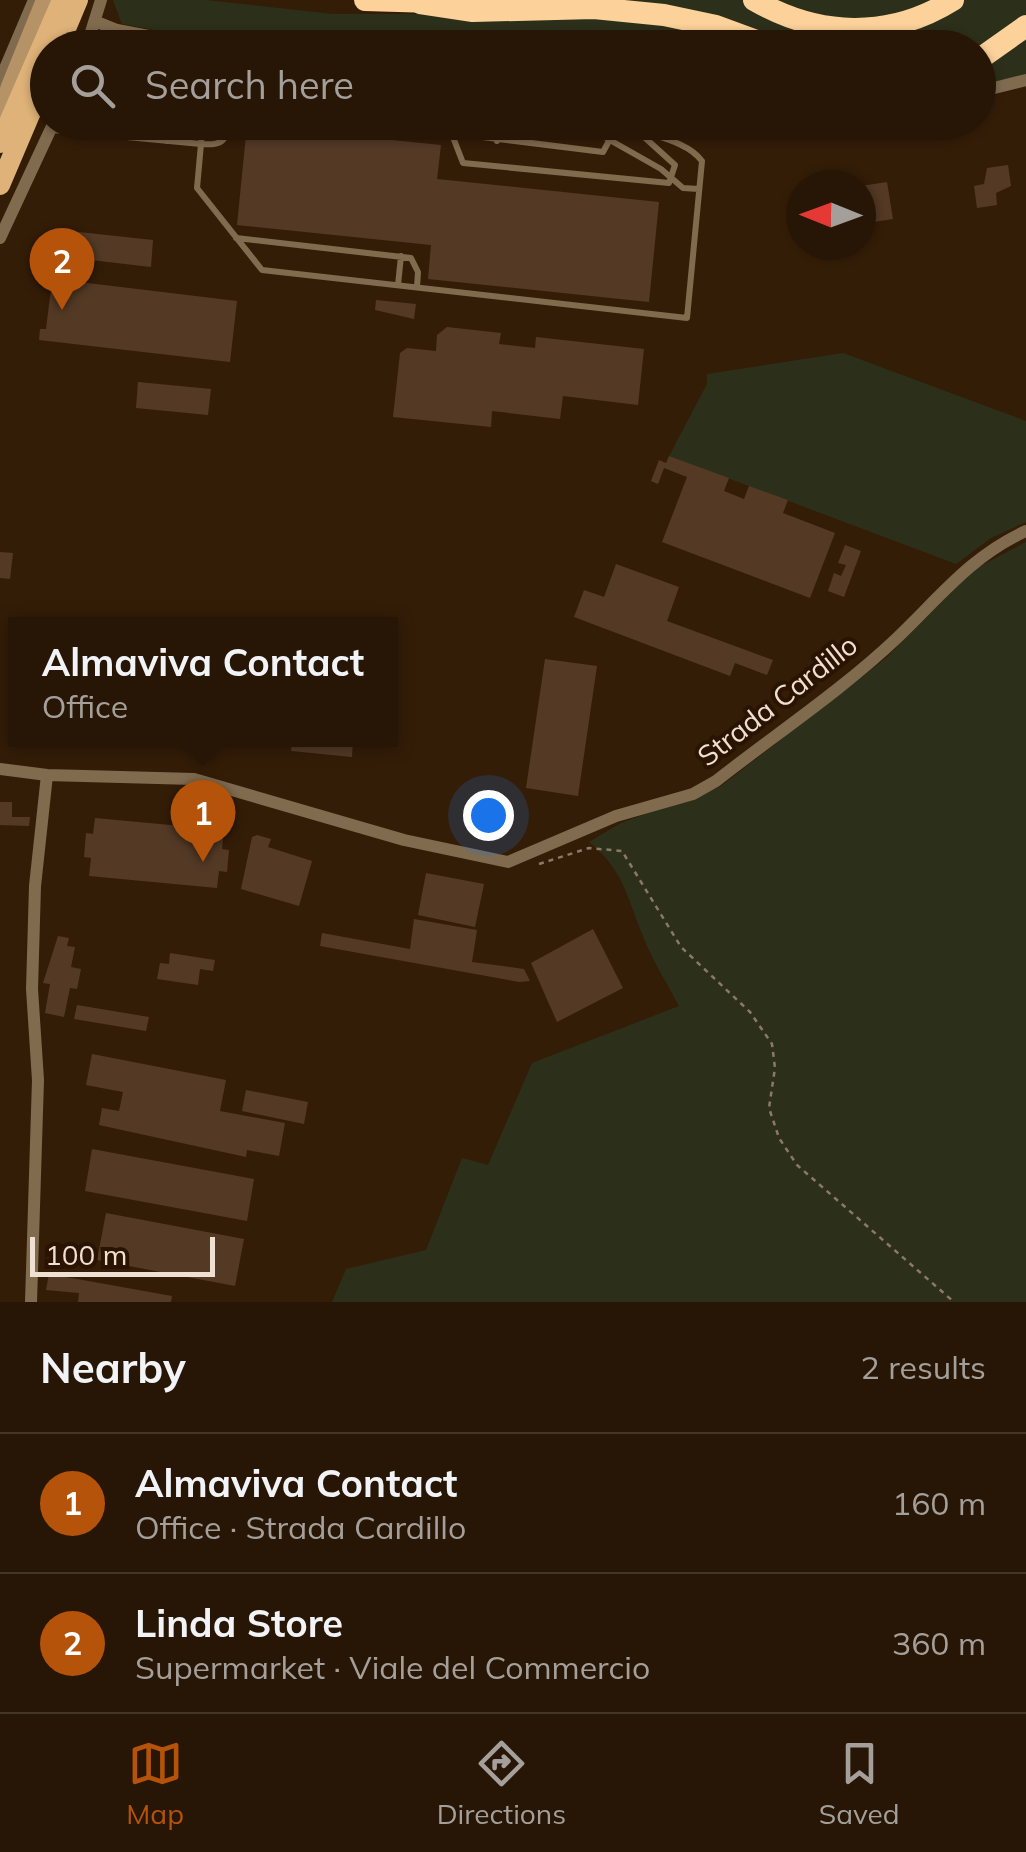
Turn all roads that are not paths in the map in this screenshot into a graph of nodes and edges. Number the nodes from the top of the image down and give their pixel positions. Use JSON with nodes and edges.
{"nodes":[{"id":1,"x":34,"y":0,"type":"edge"},
{"id":2,"x":46,"y":0,"type":"edge"},
{"id":3,"x":62,"y":0,"type":"edge"},
{"id":4,"x":78,"y":0,"type":"edge"},
{"id":5,"x":102,"y":0,"type":"edge"},
{"id":6,"x":365,"y":0,"type":"edge"},
{"id":7,"x":470,"y":0,"type":"edge"},
{"id":8,"x":754,"y":0,"type":"edge"},
{"id":9,"x":953,"y":0,"type":"edge"},
{"id":10,"x":420,"y":3,"type":"junction"},
{"id":11,"x":96,"y":22,"type":"junction"},
{"id":12,"x":1026,"y":26,"type":"edge"},
{"id":13,"x":34,"y":30,"type":"edge"},
{"id":14,"x":49,"y":30,"type":"edge"},
{"id":15,"x":66,"y":30,"type":"edge"},
{"id":16,"x":93,"y":30,"type":"edge"},
{"id":17,"x":117,"y":30,"type":"edge"},
{"id":18,"x":727,"y":30,"type":"edge"},
{"id":19,"x":30,"y":39,"type":"edge"},
{"id":20,"x":996,"y":47,"type":"edge"},
{"id":21,"x":30,"y":74,"type":"edge"},
{"id":22,"x":0,"y":80,"type":"edge"},
{"id":23,"x":1026,"y":80,"type":"edge"},
{"id":24,"x":996,"y":88,"type":"edge"},
{"id":25,"x":0,"y":111,"type":"edge"},
{"id":26,"x":30,"y":114,"type":"edge"},
{"id":27,"x":46,"y":140,"type":"edge"},
{"id":28,"x":158,"y":140,"type":"edge"},
{"id":29,"x":201,"y":140,"type":"edge"},
{"id":30,"x":226,"y":140,"type":"edge"},
{"id":31,"x":453,"y":140,"type":"edge"},
{"id":32,"x":487,"y":140,"type":"edge"},
{"id":33,"x":609,"y":140,"type":"edge"},
{"id":34,"x":612,"y":140,"type":"edge"},
{"id":35,"x":648,"y":140,"type":"edge"},
{"id":36,"x":662,"y":140,"type":"edge"},
{"id":37,"x":166,"y":141,"type":"joint"},
{"id":38,"x":496,"y":142,"type":"joint"},
{"id":39,"x":0,"y":143,"type":"edge"},
{"id":40,"x":201,"y":144,"type":"junction"},
{"id":41,"x":673,"y":178,"type":"junction"},
{"id":42,"x":0,"y":185,"type":"edge"},
{"id":43,"x":699,"y":190,"type":"junction"},
{"id":44,"x":0,"y":238,"type":"edge"},
{"id":45,"x":234,"y":238,"type":"junction"},
{"id":46,"x":400,"y":256,"type":"junction"},
{"id":47,"x":398,"y":286,"type":"junction"},
{"id":48,"x":417,"y":288,"type":"junction"},
{"id":49,"x":1026,"y":531,"type":"edge"},
{"id":50,"x":0,"y":769,"type":"edge"},
{"id":51,"x":47,"y":775,"type":"junction"},
{"id":52,"x":31,"y":1302,"type":"edge"}],
"edges":[{"from":1,"to":22,"type":"street"},
{"from":2,"to":13,"type":"street"},
{"from":3,"to":14,"type":"main road"},
{"from":4,"to":15,"type":"main road"},
{"from":5,"to":11,"type":"street"},
{"from":6,"to":10,"type":"highway"},
{"from":7,"to":10,"type":"highway"},
{"from":8,"to":9,"type":"highway"},
{"from":10,"to":18,"type":"highway"},
{"from":11,"to":16,"type":"street"},
{"from":11,"to":17,"type":"street"},
{"from":12,"to":20,"type":"highway"},
{"from":19,"to":25,"type":"street"},
{"from":21,"to":39,"type":"main road"},
{"from":23,"to":24,"type":"street"},
{"from":26,"to":42,"type":"main road"},
{"from":27,"to":44,"type":"street"},
{"from":28,"to":37,"type":"lane"},
{"from":29,"to":40,"type":"lane"},
{"from":30,"to":40,"type":"lane"},
{"from":31,"to":41,"type":"lane"},
{"from":32,"to":38,"type":"lane"},
{"from":33,"to":38,"type":"lane"},
{"from":34,"to":41,"type":"lane"},
{"from":35,"to":41,"type":"lane"},
{"from":36,"to":43,"type":"lane"},
{"from":37,"to":40,"type":"lane"},
{"from":40,"to":45,"type":"lane"},
{"from":41,"to":43,"type":"lane"},
{"from":43,"to":48,"type":"lane"},
{"from":45,"to":46,"type":"lane"},
{"from":45,"to":47,"type":"lane"},
{"from":46,"to":47,"type":"lane"},
{"from":46,"to":48,"type":"lane"},
{"from":47,"to":48,"type":"lane"},
{"from":49,"to":51,"type":"street","name":"Strada Cardillo"},
{"from":50,"to":51,"type":"street","name":"Strada Cardillo"},
{"from":51,"to":52,"type":"street"}]}
